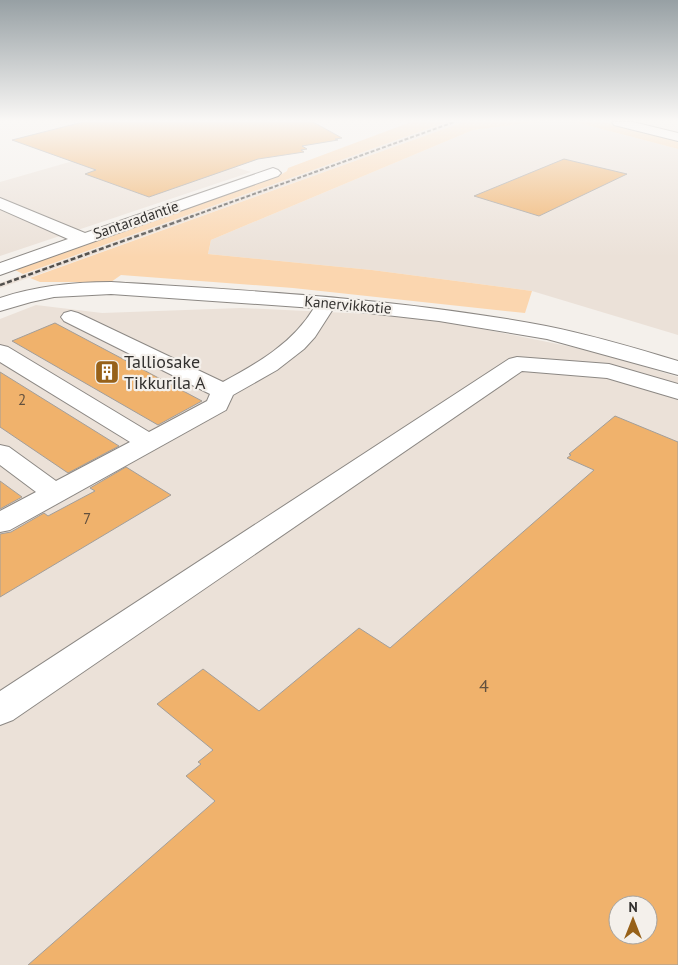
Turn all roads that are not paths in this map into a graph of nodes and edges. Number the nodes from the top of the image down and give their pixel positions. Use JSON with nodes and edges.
{"nodes":[{"id":1,"x":273,"y":173,"type":"dead end"},
{"id":2,"x":0,"y":203,"type":"edge"},
{"id":3,"x":83,"y":239,"type":"junction"},
{"id":4,"x":0,"y":269,"type":"edge"},
{"id":5,"x":4,"y":299,"type":"edge"},
{"id":6,"x":327,"y":302,"type":"junction"},
{"id":7,"x":71,"y":317,"type":"dead end"},
{"id":8,"x":0,"y":352,"type":"edge"},
{"id":9,"x":678,"y":368,"type":"edge"},
{"id":10,"x":223,"y":391,"type":"junction"},
{"id":11,"x":678,"y":392,"type":"edge"},
{"id":12,"x":148,"y":442,"type":"junction"},
{"id":13,"x":0,"y":453,"type":"edge"},
{"id":14,"x":54,"y":493,"type":"junction"},
{"id":15,"x":0,"y":523,"type":"edge"},
{"id":16,"x":0,"y":710,"type":"edge"}],
"edges":[{"from":1,"to":3,"type":"street","name":"Santaradantie"},
{"from":2,"to":3,"type":"street"},
{"from":3,"to":4,"type":"street","name":"Santaradantie"},
{"from":5,"to":6,"type":"street","name":"Kanervikkotie"},
{"from":6,"to":9,"type":"street","name":"Kanervikkotie"},
{"from":6,"to":10,"type":"street"},
{"from":7,"to":10,"type":"street"},
{"from":8,"to":12,"type":"street"},
{"from":10,"to":12,"type":"street"},
{"from":11,"to":16,"type":"street"},
{"from":12,"to":14,"type":"street"},
{"from":13,"to":14,"type":"street"},
{"from":14,"to":15,"type":"street"}]}
